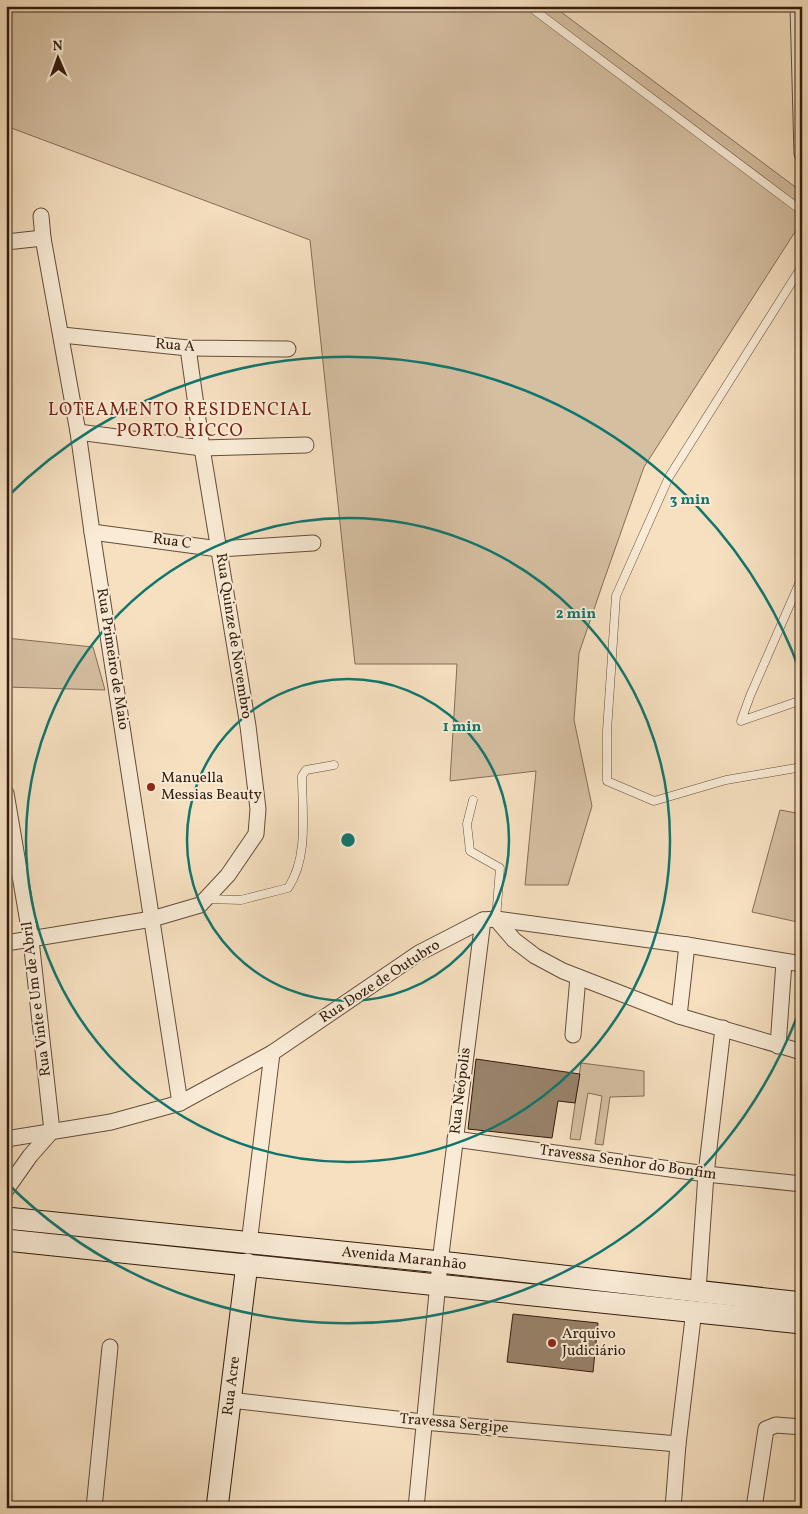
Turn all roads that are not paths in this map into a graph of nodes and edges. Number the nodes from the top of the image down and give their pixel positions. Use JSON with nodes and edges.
{"nodes":[{"id":1,"x":529,"y":6,"type":"edge"},
{"id":2,"x":798,"y":6,"type":"edge"},
{"id":3,"x":802,"y":154,"type":"edge"},
{"id":4,"x":802,"y":211,"type":"edge"},
{"id":5,"x":41,"y":216,"type":"dead end"},
{"id":6,"x":43,"y":238,"type":"junction"},
{"id":7,"x":6,"y":242,"type":"edge"},
{"id":8,"x":802,"y":266,"type":"edge"},
{"id":9,"x":62,"y":335,"type":"junction"},
{"id":10,"x":188,"y":348,"type":"junction"},
{"id":11,"x":288,"y":349,"type":"dead end"},
{"id":12,"x":78,"y":432,"type":"junction"},
{"id":13,"x":306,"y":445,"type":"dead end"},
{"id":14,"x":202,"y":448,"type":"junction"},
{"id":15,"x":92,"y":532,"type":"junction"},
{"id":16,"x":313,"y":543,"type":"dead end"},
{"id":17,"x":219,"y":549,"type":"junction"},
{"id":18,"x":802,"y":577,"type":"edge"},
{"id":19,"x":802,"y":700,"type":"edge"},
{"id":20,"x":334,"y":765,"type":"dead end"},
{"id":21,"x":802,"y":767,"type":"edge"},
{"id":22,"x":6,"y":793,"type":"edge"},
{"id":23,"x":473,"y":800,"type":"dead end"},
{"id":24,"x":203,"y":902,"type":"junction"},
{"id":25,"x":152,"y":919,"type":"junction"},
{"id":26,"x":489,"y":919,"type":"junction"},
{"id":27,"x":31,"y":940,"type":"junction"},
{"id":28,"x":6,"y":943,"type":"edge"},
{"id":29,"x":687,"y":945,"type":"junction"},
{"id":30,"x":784,"y":962,"type":"junction"},
{"id":31,"x":802,"y":964,"type":"edge"},
{"id":32,"x":578,"y":977,"type":"junction"},
{"id":33,"x":679,"y":1016,"type":"junction"},
{"id":34,"x":723,"y":1028,"type":"junction"},
{"id":35,"x":573,"y":1035,"type":"dead end"},
{"id":36,"x":778,"y":1046,"type":"junction"},
{"id":37,"x":802,"y":1052,"type":"edge"},
{"id":38,"x":272,"y":1053,"type":"junction"},
{"id":39,"x":180,"y":1103,"type":"junction"},
{"id":40,"x":52,"y":1131,"type":"junction"},
{"id":41,"x":6,"y":1139,"type":"edge"},
{"id":42,"x":455,"y":1139,"type":"junction"},
{"id":43,"x":706,"y":1174,"type":"junction"},
{"id":44,"x":802,"y":1184,"type":"edge"},
{"id":45,"x":6,"y":1190,"type":"edge"},
{"id":46,"x":6,"y":1218,"type":"edge"},
{"id":47,"x":6,"y":1240,"type":"edge"},
{"id":48,"x":248,"y":1254,"type":"junction"},
{"id":49,"x":440,"y":1262,"type":"junction"},
{"id":50,"x":438,"y":1284,"type":"junction"},
{"id":51,"x":696,"y":1301,"type":"junction"},
{"id":52,"x":802,"y":1302,"type":"edge"},
{"id":53,"x":802,"y":1323,"type":"edge"},
{"id":54,"x":110,"y":1347,"type":"dead end"},
{"id":55,"x":230,"y":1400,"type":"junction"},
{"id":56,"x":423,"y":1422,"type":"junction"},
{"id":57,"x":802,"y":1427,"type":"edge"},
{"id":58,"x":678,"y":1444,"type":"junction"},
{"id":59,"x":94,"y":1508,"type":"edge"},
{"id":60,"x":217,"y":1508,"type":"edge"},
{"id":61,"x":416,"y":1508,"type":"edge"},
{"id":62,"x":673,"y":1508,"type":"edge"},
{"id":63,"x":754,"y":1508,"type":"edge"}],
"edges":[{"from":1,"to":4,"type":"lane"},
{"from":2,"to":3,"type":"street"},
{"from":5,"to":6,"type":"street","name":"Rua Primeiro de Maio"},
{"from":6,"to":7,"type":"street"},
{"from":6,"to":9,"type":"street","name":"Rua Primeiro de Maio"},
{"from":8,"to":21,"type":"lane"},
{"from":9,"to":10,"type":"street","name":"Rua A"},
{"from":9,"to":12,"type":"street","name":"Rua Primeiro de Maio"},
{"from":10,"to":11,"type":"street","name":"Rua A"},
{"from":10,"to":14,"type":"street","name":"Rua Quinze de Novembro"},
{"from":12,"to":14,"type":"street"},
{"from":12,"to":15,"type":"street","name":"Rua Primeiro de Maio"},
{"from":13,"to":14,"type":"street"},
{"from":14,"to":17,"type":"street","name":"Rua Quinze de Novembro"},
{"from":15,"to":17,"type":"street","name":"Rua C"},
{"from":15,"to":25,"type":"street","name":"Rua Primeiro de Maio"},
{"from":16,"to":17,"type":"street","name":"Rua C"},
{"from":17,"to":24,"type":"street","name":"Rua Quinze de Novembro"},
{"from":18,"to":19,"type":"lane"},
{"from":20,"to":24,"type":"lane"},
{"from":22,"to":27,"type":"street","name":"Rua Vinte e Um de Abril"},
{"from":23,"to":26,"type":"lane"},
{"from":24,"to":25,"type":"street"},
{"from":25,"to":27,"type":"street"},
{"from":25,"to":39,"type":"street","name":"Rua Primeiro de Maio"},
{"from":26,"to":29,"type":"street"},
{"from":26,"to":32,"type":"street"},
{"from":26,"to":38,"type":"street","name":"Rua Doze de Outubro"},
{"from":26,"to":42,"type":"street","name":"Rua Neópolis"},
{"from":27,"to":28,"type":"street"},
{"from":27,"to":40,"type":"street","name":"Rua Vinte e Um de Abril"},
{"from":29,"to":30,"type":"street"},
{"from":29,"to":33,"type":"street"},
{"from":30,"to":31,"type":"street"},
{"from":30,"to":36,"type":"street"},
{"from":32,"to":33,"type":"street"},
{"from":32,"to":35,"type":"street"},
{"from":33,"to":34,"type":"street"},
{"from":34,"to":36,"type":"street"},
{"from":34,"to":43,"type":"street"},
{"from":36,"to":37,"type":"street"},
{"from":38,"to":39,"type":"street","name":"Rua Doze de Outubro"},
{"from":38,"to":48,"type":"street","name":"Rua Acre"},
{"from":39,"to":40,"type":"street","name":"Rua Doze de Outubro"},
{"from":40,"to":41,"type":"street","name":"Rua Doze de Outubro"},
{"from":40,"to":45,"type":"street"},
{"from":42,"to":43,"type":"street","name":"Travessa Senhor do Bonfim"},
{"from":42,"to":49,"type":"street","name":"Rua Neópolis"},
{"from":43,"to":44,"type":"street","name":"Travessa Senhor do Bonfim"},
{"from":43,"to":51,"type":"street"},
{"from":46,"to":48,"type":"main road","name":"Avenida Maranhão"},
{"from":47,"to":48,"type":"main road","name":"Avenida Maranhão"},
{"from":48,"to":49,"type":"main road","name":"Avenida Maranhão"},
{"from":48,"to":50,"type":"main road","name":"Avenida Maranhão"},
{"from":48,"to":55,"type":"main road","name":"Rua Acre"},
{"from":49,"to":50,"type":"street","name":"Rua Neópolis"},
{"from":49,"to":51,"type":"main road","name":"Avenida Maranhão"},
{"from":50,"to":51,"type":"main road","name":"Avenida Maranhão"},
{"from":50,"to":56,"type":"street"},
{"from":51,"to":52,"type":"main road","name":"Avenida Maranhão"},
{"from":51,"to":53,"type":"main road","name":"Avenida Maranhão"},
{"from":51,"to":58,"type":"street"},
{"from":54,"to":59,"type":"street"},
{"from":55,"to":56,"type":"street","name":"Travessa Sergipe"},
{"from":55,"to":60,"type":"main road","name":"Rua Acre"},
{"from":56,"to":58,"type":"street","name":"Travessa Sergipe"},
{"from":56,"to":61,"type":"street"},
{"from":57,"to":63,"type":"street"},
{"from":58,"to":62,"type":"street"}]}
